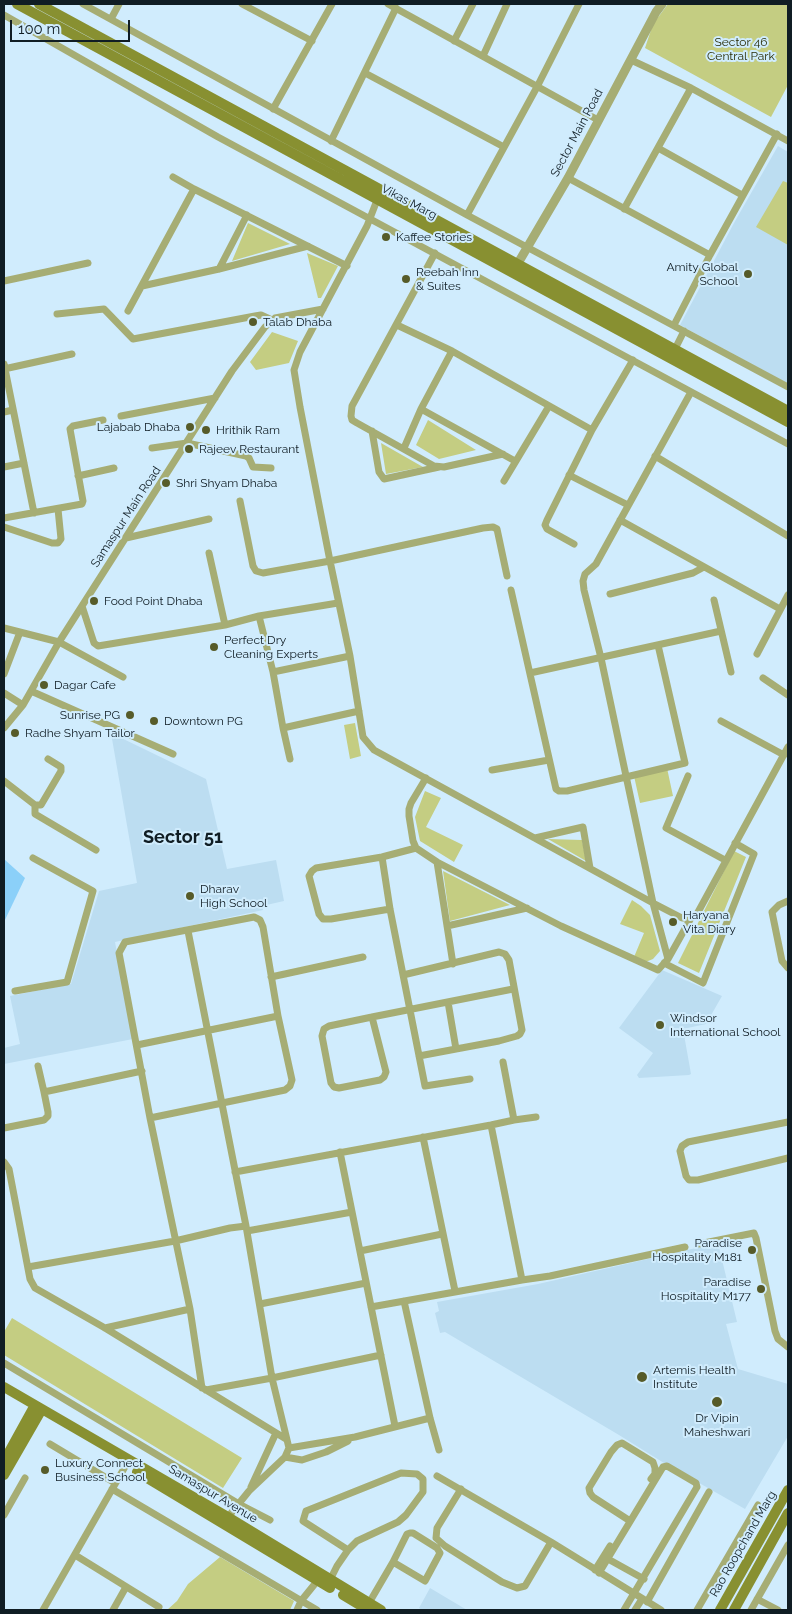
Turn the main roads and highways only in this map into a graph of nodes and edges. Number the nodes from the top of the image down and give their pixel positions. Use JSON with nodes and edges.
{"nodes":[{"id":1,"x":17,"y":4,"type":"edge"},
{"id":2,"x":39,"y":4,"type":"edge"},
{"id":3,"x":379,"y":194,"type":"junction"},
{"id":4,"x":515,"y":268,"type":"junction"},
{"id":5,"x":788,"y":411,"type":"edge"},
{"id":6,"x":788,"y":422,"type":"edge"},
{"id":7,"x":4,"y":1387,"type":"edge"},
{"id":8,"x":4,"y":1393,"type":"edge"},
{"id":9,"x":37,"y":1409,"type":"junction"},
{"id":10,"x":4,"y":1461,"type":"edge"},
{"id":11,"x":4,"y":1476,"type":"edge"},
{"id":12,"x":788,"y":1490,"type":"edge"},
{"id":13,"x":788,"y":1514,"type":"edge"},
{"id":14,"x":739,"y":1576,"type":"junction"},
{"id":15,"x":750,"y":1582,"type":"junction"},
{"id":16,"x":368,"y":1607,"type":"edge"},
{"id":17,"x":382,"y":1610,"type":"edge"},
{"id":18,"x":720,"y":1610,"type":"edge"},
{"id":19,"x":734,"y":1610,"type":"edge"}],
"edges":[{"from":1,"to":3,"type":"main road","name":"Vikas Marg"},
{"from":2,"to":3,"type":"main road","name":"Vikas Marg"},
{"from":3,"to":4,"type":"main road","name":"Vikas Marg"},
{"from":4,"to":5,"type":"main road","name":"Vikas Marg"},
{"from":4,"to":6,"type":"main road","name":"Vikas Marg"},
{"from":7,"to":9,"type":"main road","name":"Samaspur Avenue"},
{"from":8,"to":9,"type":"main road","name":"Samaspur Avenue"},
{"from":9,"to":10,"type":"main road"},
{"from":9,"to":11,"type":"main road"},
{"from":9,"to":16,"type":"main road","name":"Samaspur Avenue"},
{"from":9,"to":16,"type":"main road","name":"Samaspur Avenue"},
{"from":12,"to":14,"type":"main road","name":"Rao Roopchand Marg"},
{"from":13,"to":15,"type":"main road","name":"Rao Roopchand Marg"},
{"from":14,"to":15,"type":"main road"},
{"from":14,"to":18,"type":"main road","name":"Rao Roopchand Marg"},
{"from":15,"to":19,"type":"main road","name":"Rao Roopchand Marg"},
{"from":16,"to":17,"type":"main road","name":"Samaspur Avenue"}]}
